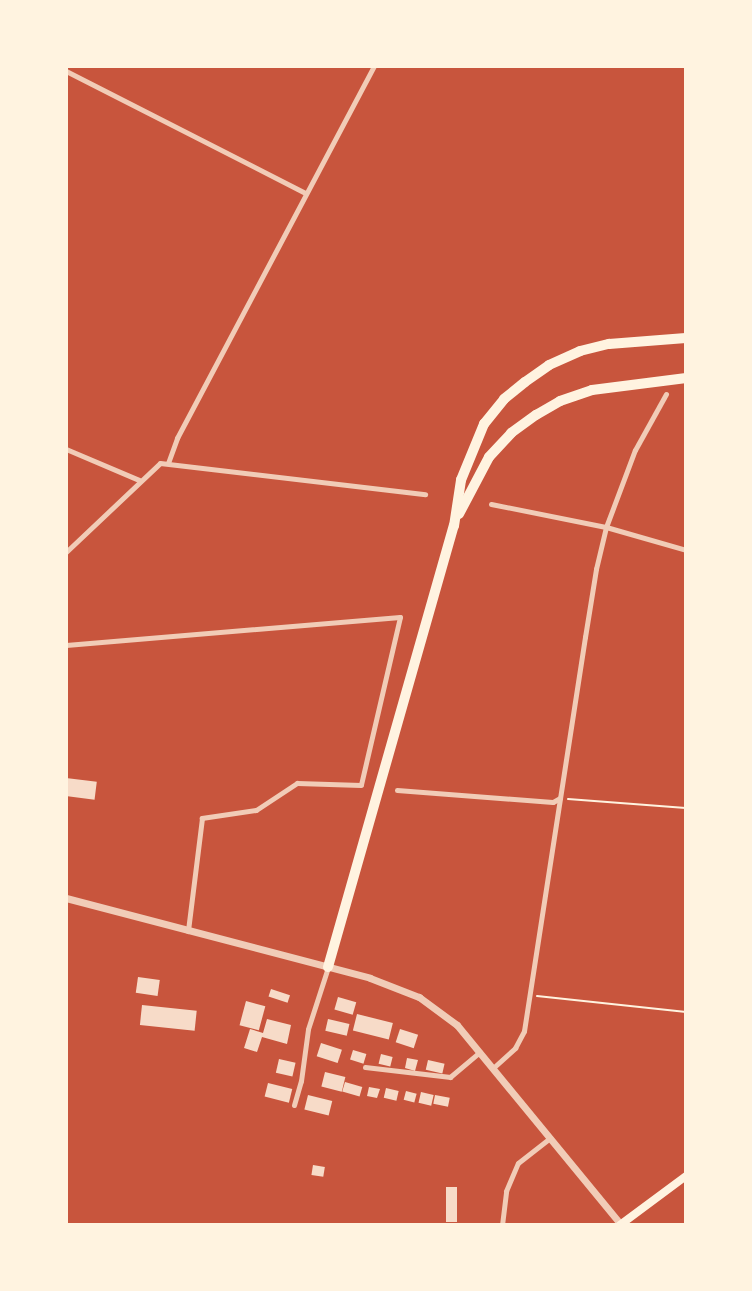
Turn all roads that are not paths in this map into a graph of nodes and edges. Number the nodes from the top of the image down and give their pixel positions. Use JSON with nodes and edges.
{"nodes":[{"id":1,"x":374,"y":66,"type":"edge"},
{"id":2,"x":66,"y":71,"type":"edge"},
{"id":3,"x":305,"y":194,"type":"junction"},
{"id":4,"x":686,"y":338,"type":"edge"},
{"id":5,"x":686,"y":378,"type":"edge"},
{"id":6,"x":666,"y":394,"type":"dead end"},
{"id":7,"x":66,"y":449,"type":"edge"},
{"id":8,"x":168,"y":463,"type":"junction"},
{"id":9,"x":139,"y":480,"type":"junction"},
{"id":10,"x":425,"y":494,"type":"dead end"},
{"id":11,"x":491,"y":504,"type":"dead end"},
{"id":12,"x":454,"y":525,"type":"junction"},
{"id":13,"x":606,"y":527,"type":"junction"},
{"id":14,"x":686,"y":550,"type":"edge"},
{"id":15,"x":66,"y":552,"type":"edge"},
{"id":16,"x":66,"y":645,"type":"edge"},
{"id":17,"x":397,"y":790,"type":"dead end"},
{"id":18,"x":560,"y":798,"type":"junction"},
{"id":19,"x":66,"y":898,"type":"edge"},
{"id":20,"x":188,"y":931,"type":"junction"},
{"id":21,"x":328,"y":967,"type":"junction"},
{"id":22,"x":480,"y":1052,"type":"junction"},
{"id":23,"x":365,"y":1067,"type":"dead end"},
{"id":24,"x":493,"y":1068,"type":"junction"},
{"id":25,"x":294,"y":1105,"type":"dead end"},
{"id":26,"x":549,"y":1138,"type":"junction"},
{"id":27,"x":686,"y":1176,"type":"edge"},
{"id":28,"x":502,"y":1225,"type":"edge"},
{"id":29,"x":620,"y":1225,"type":"edge"}],
"edges":[{"from":1,"to":3,"type":"street"},
{"from":2,"to":3,"type":"street"},
{"from":3,"to":8,"type":"street"},
{"from":4,"to":12,"type":"highway"},
{"from":5,"to":12,"type":"highway"},
{"from":6,"to":13,"type":"street"},
{"from":7,"to":9,"type":"street"},
{"from":8,"to":9,"type":"street"},
{"from":8,"to":10,"type":"street"},
{"from":9,"to":15,"type":"street"},
{"from":11,"to":13,"type":"street"},
{"from":12,"to":21,"type":"highway"},
{"from":13,"to":14,"type":"street"},
{"from":13,"to":18,"type":"street"},
{"from":16,"to":20,"type":"street"},
{"from":17,"to":18,"type":"street"},
{"from":18,"to":24,"type":"street"},
{"from":19,"to":20,"type":"street"},
{"from":20,"to":21,"type":"street"},
{"from":21,"to":22,"type":"street"},
{"from":21,"to":25,"type":"street"},
{"from":22,"to":23,"type":"street"},
{"from":22,"to":24,"type":"street"},
{"from":24,"to":26,"type":"street"},
{"from":26,"to":28,"type":"street"},
{"from":26,"to":29,"type":"street"},
{"from":27,"to":29,"type":"main road"}]}
